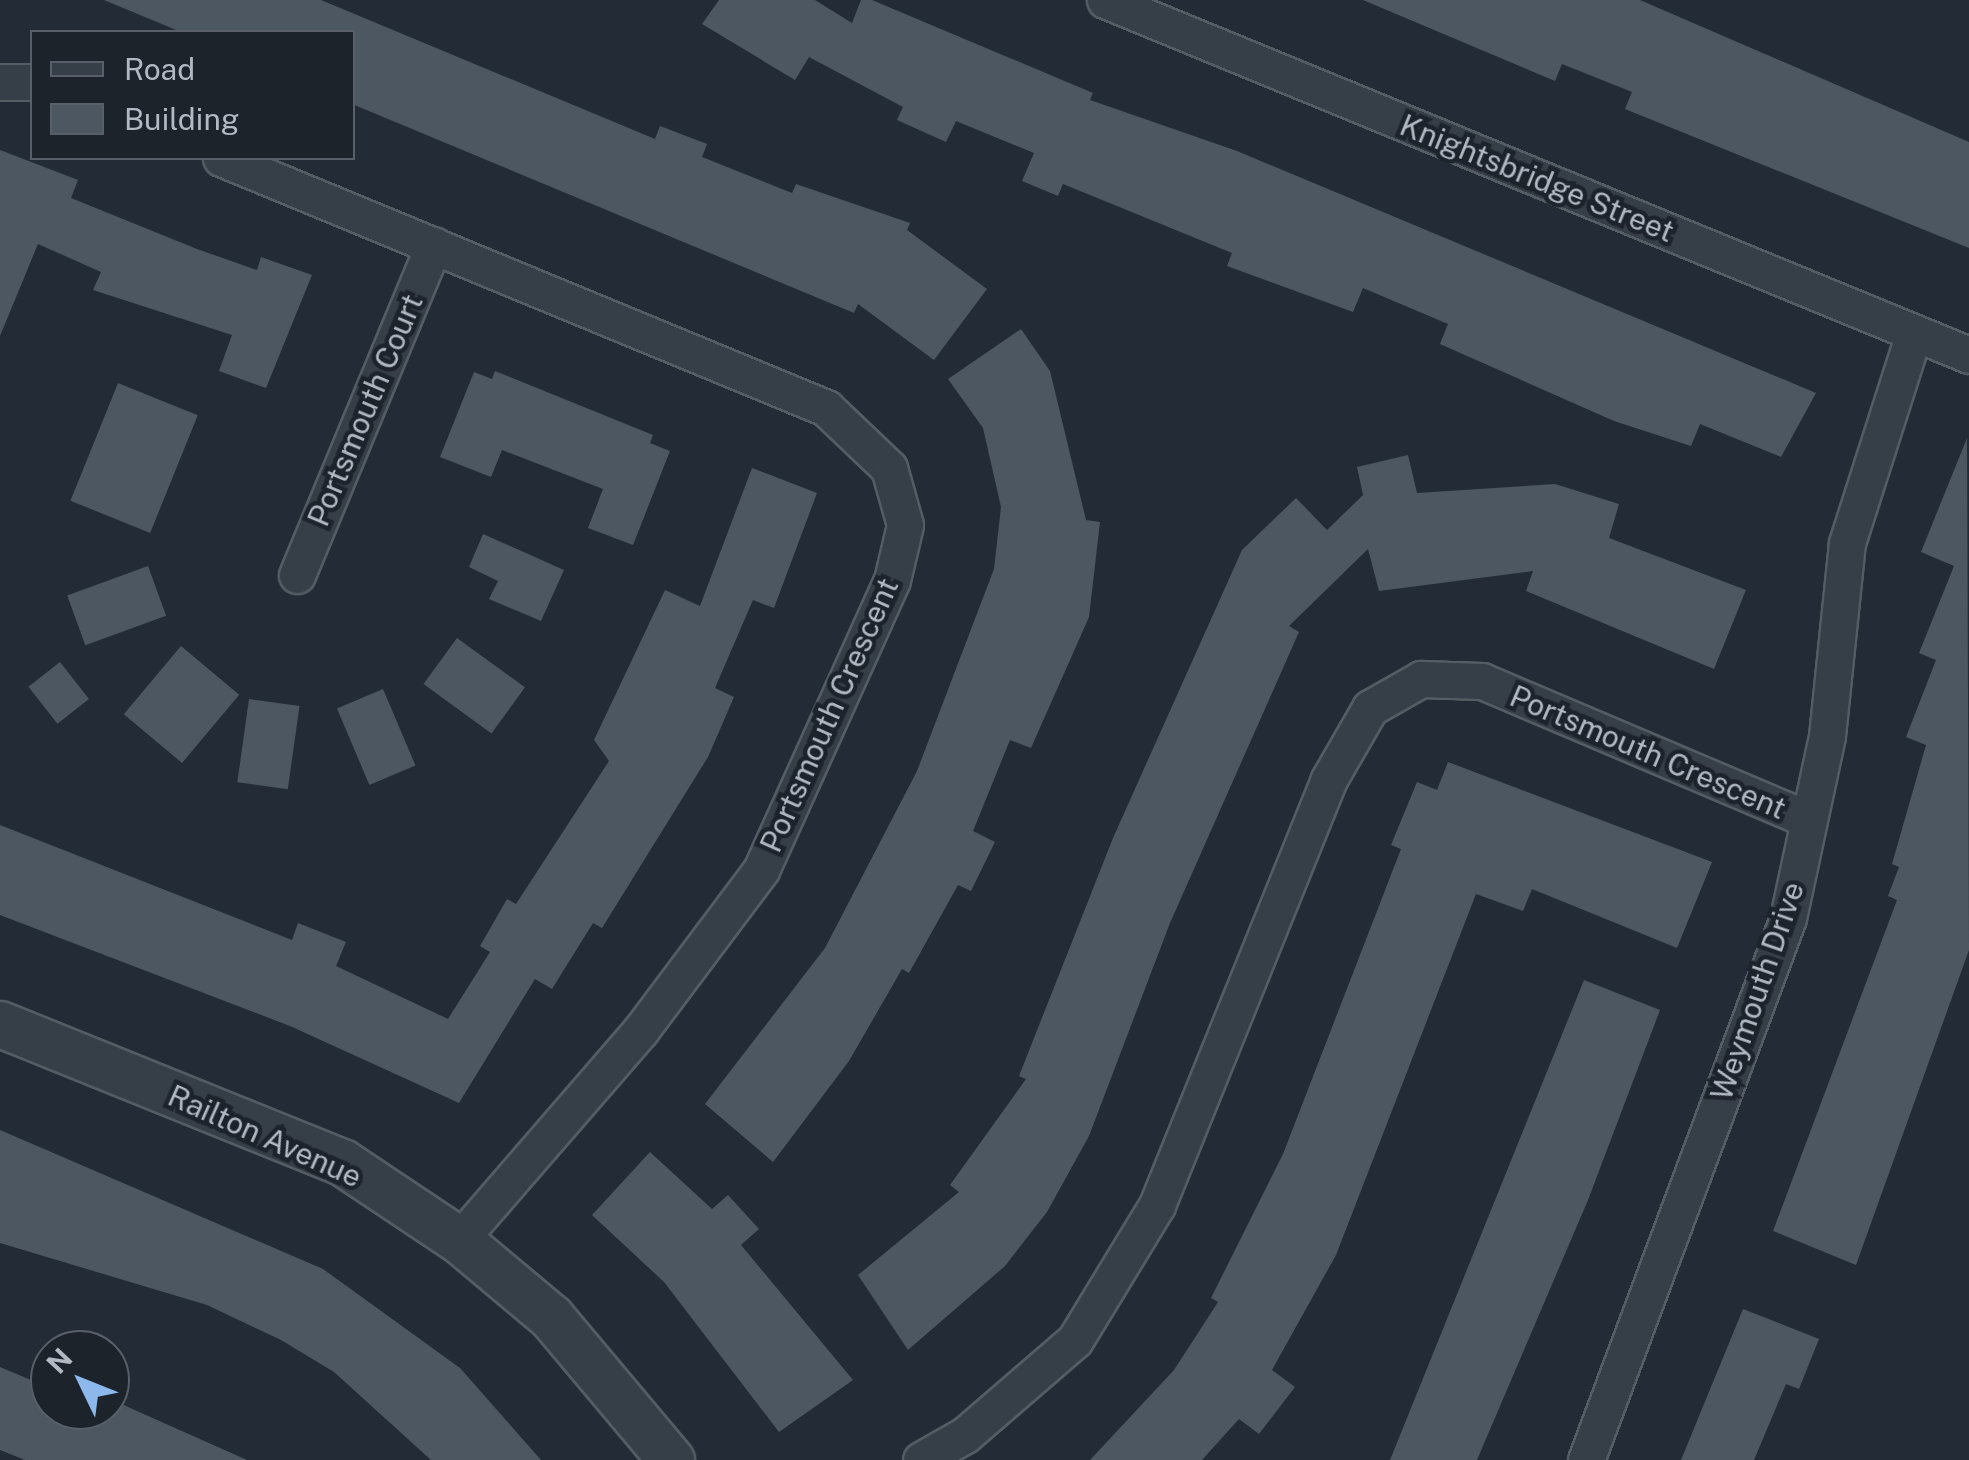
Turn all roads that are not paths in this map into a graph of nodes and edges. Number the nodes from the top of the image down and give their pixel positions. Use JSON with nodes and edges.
{"nodes":[{"id":1,"x":1105,"y":0,"type":"edge"},
{"id":2,"x":0,"y":82,"type":"edge"},
{"id":3,"x":30,"y":82,"type":"edge"},
{"id":4,"x":226,"y":160,"type":"edge"},
{"id":5,"x":434,"y":245,"type":"junction"},
{"id":6,"x":1914,"y":332,"type":"junction"},
{"id":7,"x":1969,"y":355,"type":"edge"},
{"id":8,"x":297,"y":575,"type":"dead end"},
{"id":9,"x":1810,"y":820,"type":"junction"},
{"id":10,"x":0,"y":1024,"type":"edge"},
{"id":11,"x":459,"y":1240,"type":"junction"},
{"id":12,"x":671,"y":1460,"type":"edge"},
{"id":13,"x":921,"y":1460,"type":"edge"},
{"id":14,"x":1586,"y":1460,"type":"edge"}],
"edges":[{"from":1,"to":6,"type":"street","name":"Knightsbridge Street"},
{"from":2,"to":3,"type":"street"},
{"from":4,"to":5,"type":"street","name":"Portsmouth Crescent"},
{"from":5,"to":8,"type":"street","name":"Portsmouth Court"},
{"from":5,"to":11,"type":"street","name":"Portsmouth Crescent"},
{"from":6,"to":7,"type":"street","name":"Knightsbridge Street"},
{"from":6,"to":9,"type":"street","name":"Weymouth Drive"},
{"from":9,"to":13,"type":"street","name":"Portsmouth Crescent"},
{"from":9,"to":14,"type":"street","name":"Weymouth Drive"},
{"from":10,"to":11,"type":"street","name":"Railton Avenue"},
{"from":11,"to":12,"type":"street","name":"Railton Avenue"}]}
